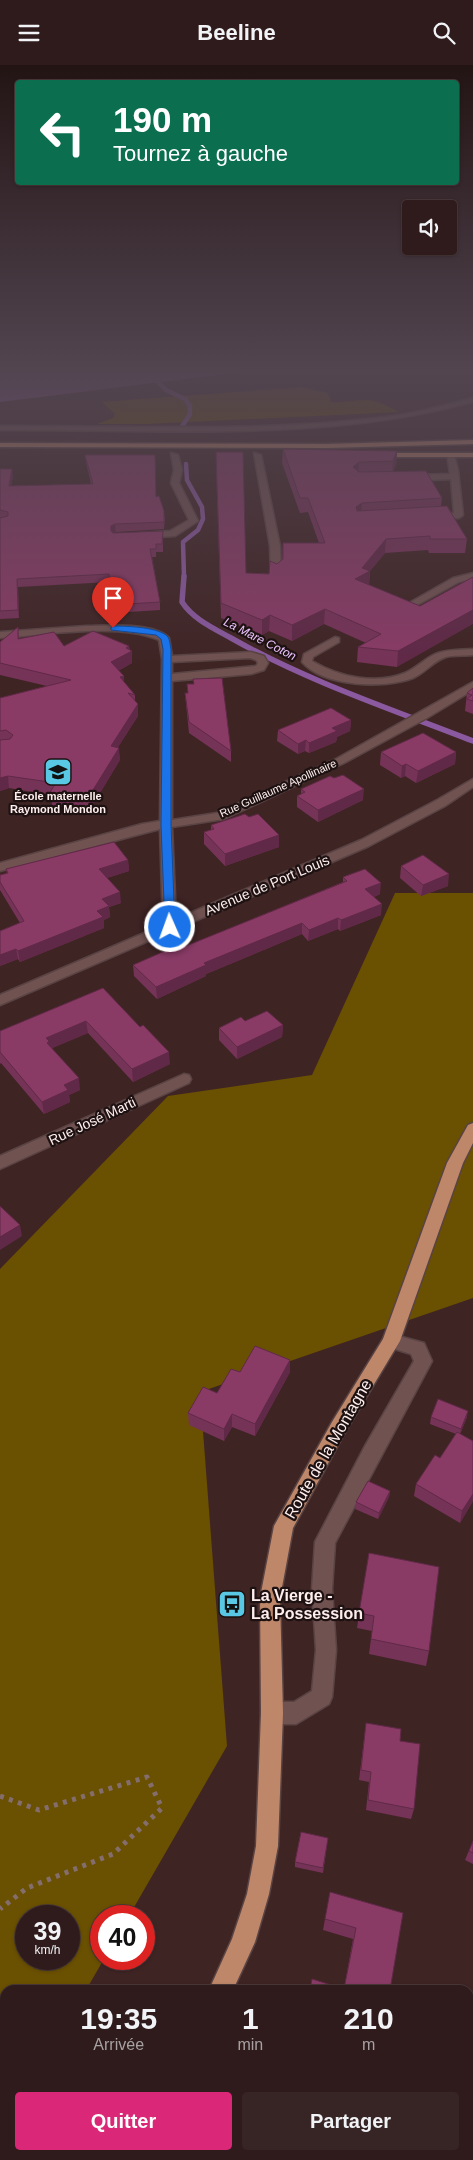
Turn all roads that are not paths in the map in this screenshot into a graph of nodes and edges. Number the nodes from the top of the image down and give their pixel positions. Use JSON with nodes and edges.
{"nodes":[{"id":1,"x":178,"y":469,"type":"edge"},
{"id":2,"x":260,"y":469,"type":"edge"},
{"id":3,"x":453,"y":469,"type":"edge"},
{"id":4,"x":454,"y":476,"type":"junction"},
{"id":5,"x":396,"y":479,"type":"edge"},
{"id":6,"x":420,"y":518,"type":"edge"},
{"id":7,"x":135,"y":536,"type":"edge"},
{"id":8,"x":276,"y":574,"type":"edge"},
{"id":9,"x":473,"y":576,"type":"edge"},
{"id":10,"x":407,"y":607,"type":"edge"},
{"id":11,"x":0,"y":635,"type":"edge"},
{"id":12,"x":334,"y":640,"type":"dead end"},
{"id":13,"x":473,"y":652,"type":"edge"},
{"id":14,"x":167,"y":659,"type":"junction"},
{"id":15,"x":167,"y":678,"type":"junction"},
{"id":16,"x":473,"y":685,"type":"edge"},
{"id":17,"x":473,"y":782,"type":"edge"},
{"id":18,"x":166,"y":825,"type":"junction"},
{"id":19,"x":0,"y":867,"type":"edge"},
{"id":20,"x":170,"y":927,"type":"junction"},
{"id":21,"x":0,"y":1000,"type":"edge"},
{"id":22,"x":184,"y":1079,"type":"dead end"},
{"id":23,"x":473,"y":1129,"type":"edge"},
{"id":24,"x":0,"y":1163,"type":"edge"},
{"id":25,"x":391,"y":1341,"type":"junction"},
{"id":26,"x":272,"y":1713,"type":"junction"},
{"id":27,"x":224,"y":1985,"type":"edge"}],
"edges":[{"from":1,"to":7,"type":"street"},
{"from":2,"to":8,"type":"street"},
{"from":3,"to":4,"type":"street"},
{"from":4,"to":5,"type":"street"},
{"from":4,"to":6,"type":"street"},
{"from":9,"to":10,"type":"street"},
{"from":11,"to":14,"type":"street"},
{"from":12,"to":13,"type":"street"},
{"from":14,"to":15,"type":"street"},
{"from":14,"to":15,"type":"street"},
{"from":15,"to":18,"type":"street"},
{"from":16,"to":18,"type":"street","name":"Rue Guillaume Apollinaire"},
{"from":17,"to":20,"type":"street","name":"Avenue de Port Louis"},
{"from":18,"to":19,"type":"street","name":"Rue Guillaume Apollinaire"},
{"from":18,"to":20,"type":"street"},
{"from":20,"to":21,"type":"street","name":"Avenue de Port Louis"},
{"from":22,"to":24,"type":"street","name":"Rue José Marti"},
{"from":23,"to":25,"type":"main road","name":"Route de la Montagne"},
{"from":25,"to":26,"type":"main road","name":"Route de la Montagne"},
{"from":25,"to":26,"type":"street"},
{"from":26,"to":27,"type":"main road","name":"Route de la Montagne"}]}
